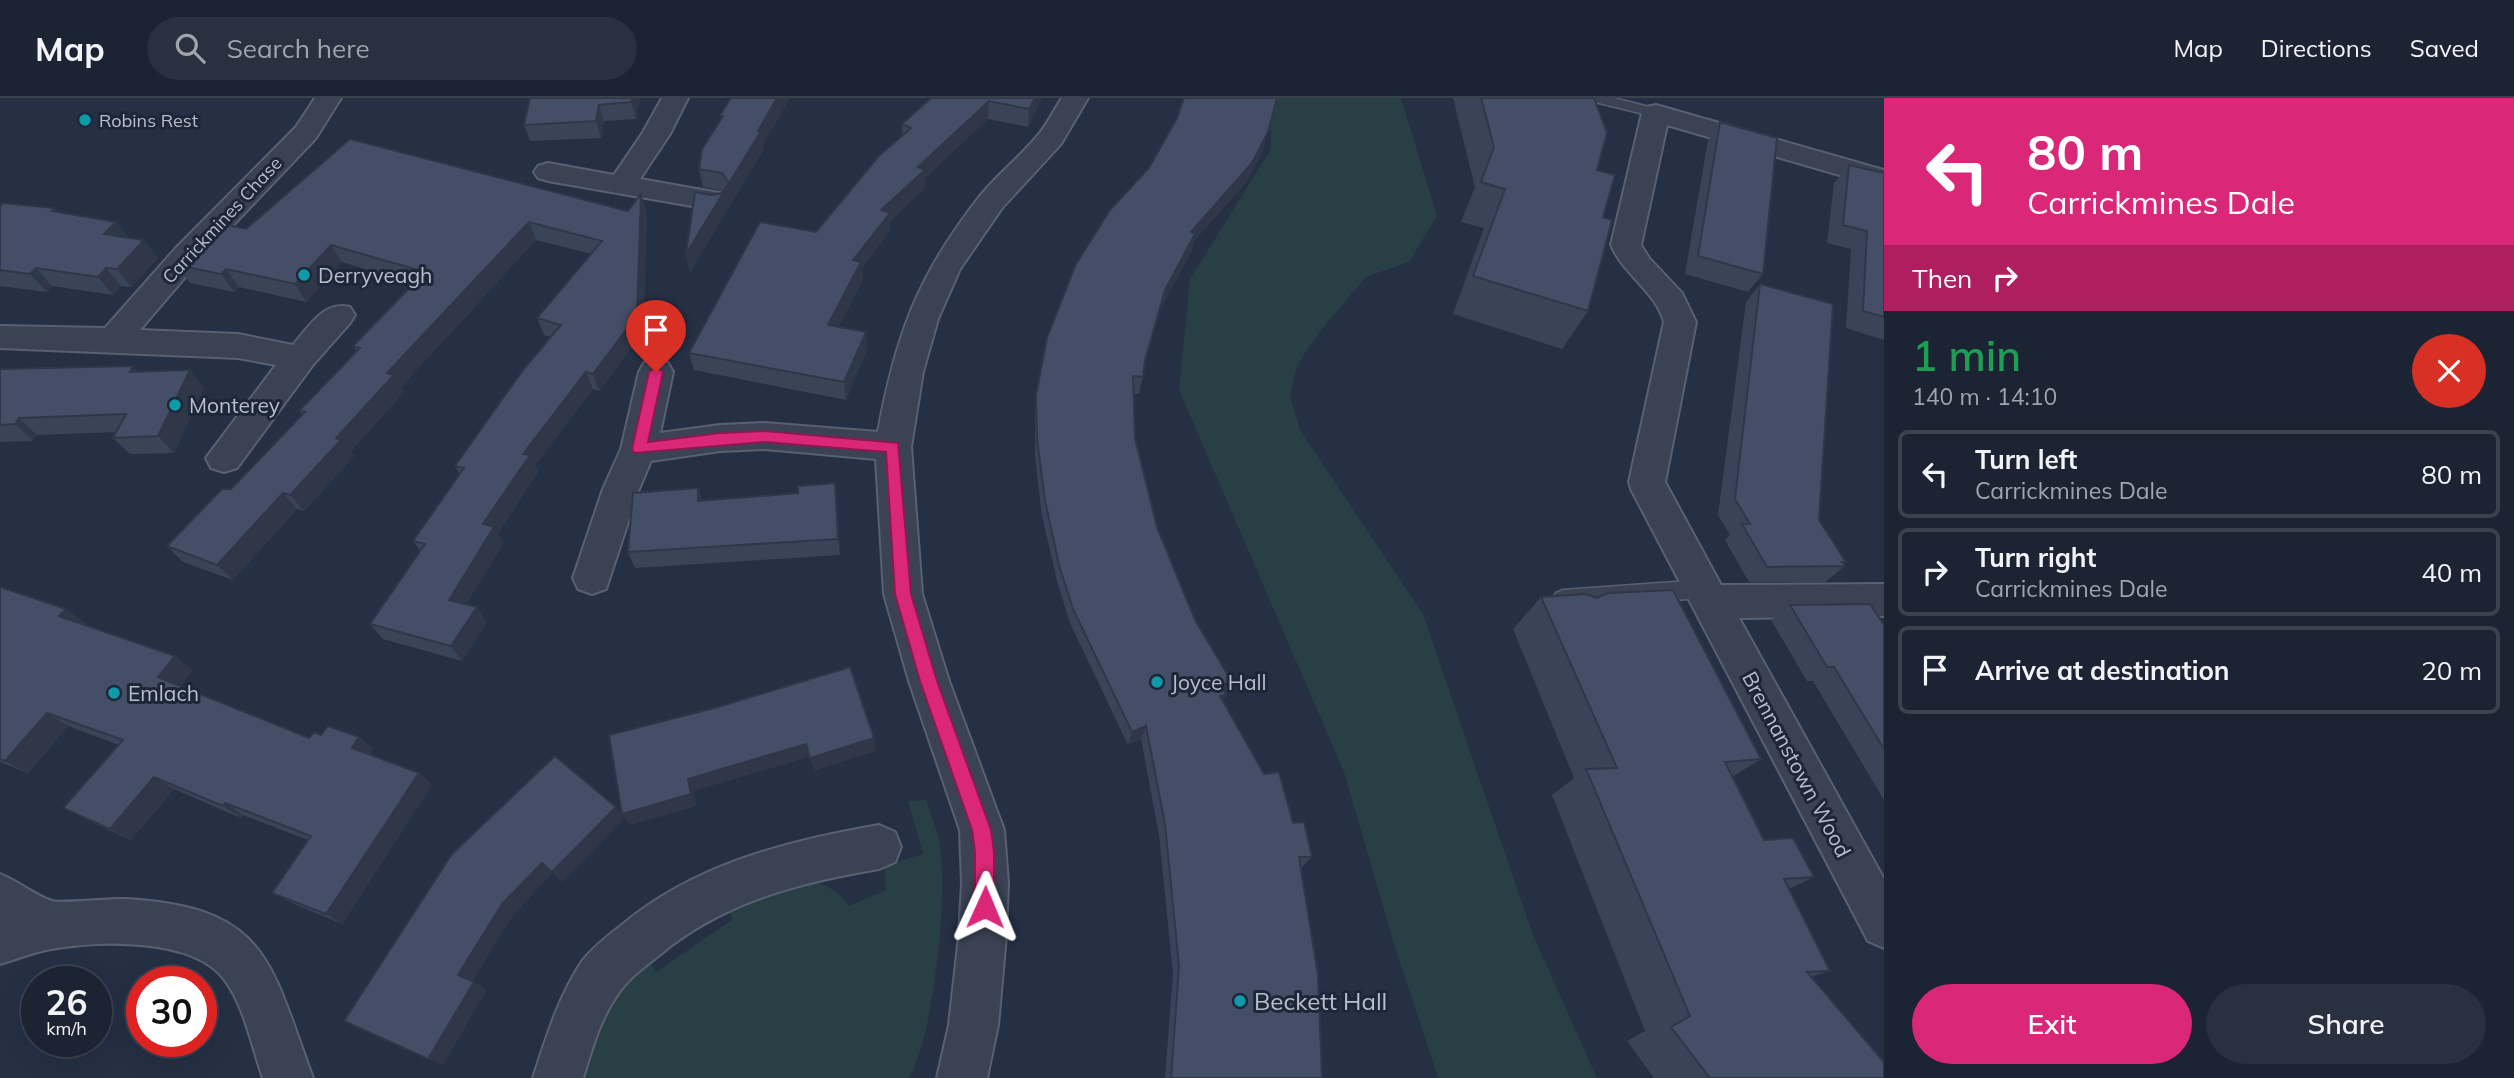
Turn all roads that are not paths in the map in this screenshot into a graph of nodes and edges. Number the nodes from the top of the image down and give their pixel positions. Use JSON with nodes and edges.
{"nodes":[{"id":1,"x":328,"y":98,"type":"edge"},
{"id":2,"x":675,"y":98,"type":"edge"},
{"id":3,"x":1074,"y":98,"type":"edge"},
{"id":4,"x":1595,"y":98,"type":"edge"},
{"id":5,"x":1656,"y":113,"type":"junction"},
{"id":6,"x":548,"y":172,"type":"dead end"},
{"id":7,"x":1884,"y":179,"type":"edge"},
{"id":8,"x":621,"y":185,"type":"junction"},
{"id":9,"x":715,"y":201,"type":"edge"},
{"id":10,"x":339,"y":315,"type":"dead end"},
{"id":11,"x":0,"y":337,"type":"edge"},
{"id":12,"x":113,"y":340,"type":"junction"},
{"id":13,"x":300,"y":358,"type":"junction"},
{"id":14,"x":656,"y":372,"type":"dead end"},
{"id":15,"x":893,"y":447,"type":"junction"},
{"id":16,"x":639,"y":449,"type":"junction"},
{"id":17,"x":224,"y":458,"type":"dead end"},
{"id":18,"x":592,"y":578,"type":"dead end"},
{"id":19,"x":1706,"y":595,"type":"junction"},
{"id":20,"x":1884,"y":600,"type":"edge"},
{"id":21,"x":1565,"y":619,"type":"edge"},
{"id":22,"x":879,"y":847,"type":"dead end"},
{"id":23,"x":0,"y":897,"type":"edge"},
{"id":24,"x":1884,"y":925,"type":"edge"},
{"id":25,"x":50,"y":926,"type":"junction"},
{"id":26,"x":0,"y":942,"type":"edge"},
{"id":27,"x":288,"y":1078,"type":"edge"},
{"id":28,"x":558,"y":1078,"type":"edge"},
{"id":29,"x":962,"y":1078,"type":"edge"}],
"edges":[{"from":1,"to":12,"type":"street","name":"Carrickmines Chase"},
{"from":2,"to":8,"type":"street"},
{"from":3,"to":15,"type":"street"},
{"from":4,"to":5,"type":"lane"},
{"from":5,"to":7,"type":"street"},
{"from":5,"to":19,"type":"street","name":"Brennanstown Wood"},
{"from":6,"to":8,"type":"street"},
{"from":8,"to":9,"type":"street"},
{"from":10,"to":13,"type":"street"},
{"from":11,"to":12,"type":"street"},
{"from":12,"to":13,"type":"street"},
{"from":13,"to":17,"type":"street"},
{"from":14,"to":16,"type":"street"},
{"from":15,"to":16,"type":"street"},
{"from":15,"to":29,"type":"street"},
{"from":16,"to":18,"type":"street"},
{"from":19,"to":20,"type":"street"},
{"from":19,"to":21,"type":"lane"},
{"from":19,"to":24,"type":"street","name":"Brennanstown Wood"},
{"from":22,"to":28,"type":"street"},
{"from":23,"to":25,"type":"street"},
{"from":25,"to":26,"type":"street"},
{"from":25,"to":27,"type":"street"}]}
